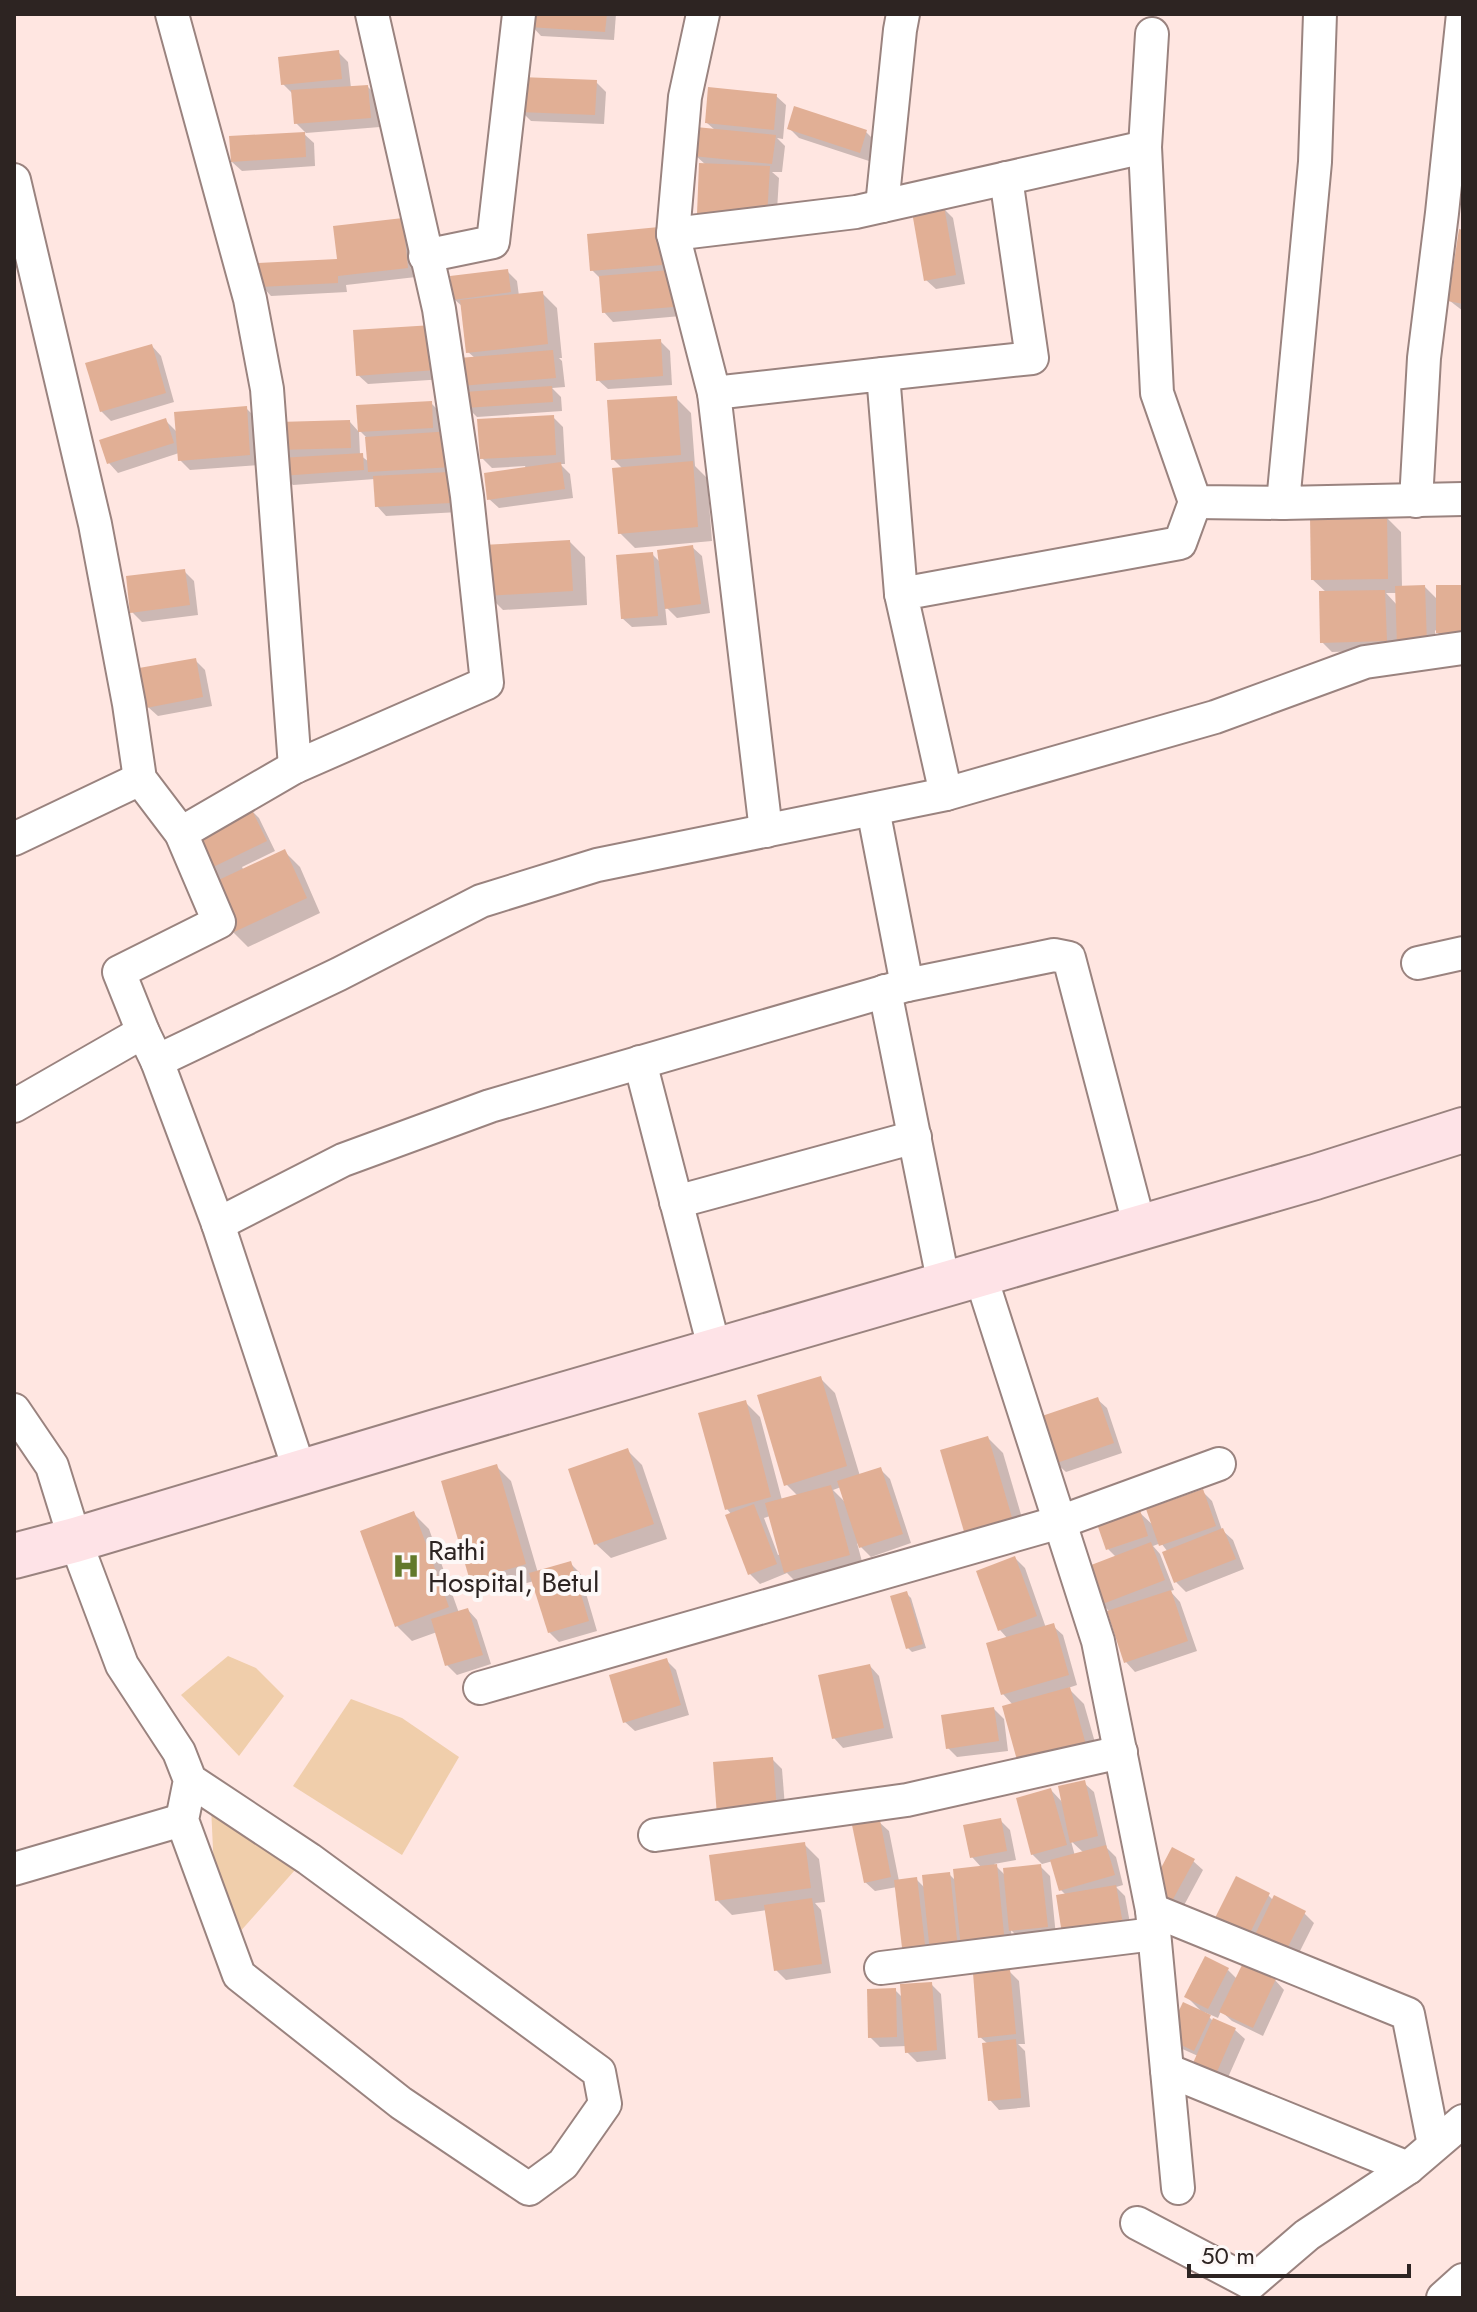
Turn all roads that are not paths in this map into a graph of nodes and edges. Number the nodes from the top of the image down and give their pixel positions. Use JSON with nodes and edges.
{"nodes":[{"id":1,"x":172,"y":14,"type":"edge"},
{"id":2,"x":372,"y":14,"type":"edge"},
{"id":3,"x":519,"y":14,"type":"edge"},
{"id":4,"x":703,"y":14,"type":"edge"},
{"id":5,"x":903,"y":14,"type":"edge"},
{"id":6,"x":1320,"y":14,"type":"edge"},
{"id":7,"x":1463,"y":14,"type":"edge"},
{"id":8,"x":1152,"y":34,"type":"dead end"},
{"id":9,"x":1145,"y":147,"type":"junction"},
{"id":10,"x":1006,"y":178,"type":"junction"},
{"id":11,"x":14,"y":180,"type":"edge"},
{"id":12,"x":882,"y":206,"type":"junction"},
{"id":13,"x":673,"y":234,"type":"junction"},
{"id":14,"x":425,"y":256,"type":"junction"},
{"id":15,"x":883,"y":374,"type":"junction"},
{"id":16,"x":714,"y":393,"type":"junction"},
{"id":17,"x":1463,"y":499,"type":"edge"},
{"id":18,"x":1416,"y":501,"type":"junction"},
{"id":19,"x":1195,"y":502,"type":"junction"},
{"id":20,"x":1283,"y":503,"type":"junction"},
{"id":21,"x":901,"y":594,"type":"junction"},
{"id":22,"x":1463,"y":648,"type":"edge"},
{"id":23,"x":295,"y":767,"type":"junction"},
{"id":24,"x":140,"y":779,"type":"junction"},
{"id":25,"x":946,"y":794,"type":"junction"},
{"id":26,"x":873,"y":809,"type":"junction"},
{"id":27,"x":766,"y":831,"type":"junction"},
{"id":28,"x":181,"y":833,"type":"junction"},
{"id":29,"x":14,"y":839,"type":"edge"},
{"id":30,"x":1463,"y":953,"type":"edge"},
{"id":31,"x":1418,"y":963,"type":"dead end"},
{"id":32,"x":896,"y":988,"type":"junction"},
{"id":33,"x":143,"y":1032,"type":"junction"},
{"id":34,"x":157,"y":1061,"type":"junction"},
{"id":35,"x":640,"y":1062,"type":"junction"},
{"id":36,"x":14,"y":1106,"type":"edge"},
{"id":37,"x":1463,"y":1130,"type":"edge"},
{"id":38,"x":915,"y":1137,"type":"junction"},
{"id":39,"x":676,"y":1202,"type":"junction"},
{"id":40,"x":218,"y":1224,"type":"junction"},
{"id":41,"x":1140,"y":1228,"type":"junction"},
{"id":42,"x":962,"y":1280,"type":"junction"},
{"id":43,"x":715,"y":1351,"type":"junction"},
{"id":44,"x":14,"y":1410,"type":"edge"},
{"id":45,"x":1219,"y":1464,"type":"dead end"},
{"id":46,"x":300,"y":1472,"type":"junction"},
{"id":47,"x":1060,"y":1522,"type":"junction"},
{"id":48,"x":75,"y":1540,"type":"junction"},
{"id":49,"x":14,"y":1556,"type":"edge"},
{"id":50,"x":480,"y":1688,"type":"dead end"},
{"id":51,"x":1121,"y":1752,"type":"junction"},
{"id":52,"x":190,"y":1780,"type":"junction"},
{"id":53,"x":182,"y":1820,"type":"junction"},
{"id":54,"x":655,"y":1835,"type":"dead end"},
{"id":55,"x":14,"y":1869,"type":"edge"},
{"id":56,"x":1153,"y":1922,"type":"junction"},
{"id":57,"x":881,"y":1968,"type":"dead end"},
{"id":58,"x":1167,"y":2070,"type":"junction"},
{"id":59,"x":1463,"y":2121,"type":"edge"},
{"id":60,"x":1434,"y":2145,"type":"junction"},
{"id":61,"x":1408,"y":2168,"type":"junction"},
{"id":62,"x":1178,"y":2188,"type":"dead end"},
{"id":63,"x":1137,"y":2223,"type":"dead end"},
{"id":64,"x":1463,"y":2280,"type":"edge"},
{"id":65,"x":1443,"y":2298,"type":"edge"}],
"edges":[{"from":1,"to":23,"type":"street"},
{"from":2,"to":14,"type":"street"},
{"from":3,"to":14,"type":"street"},
{"from":4,"to":13,"type":"street"},
{"from":5,"to":12,"type":"street"},
{"from":6,"to":20,"type":"street"},
{"from":7,"to":18,"type":"street"},
{"from":8,"to":9,"type":"street"},
{"from":9,"to":10,"type":"street"},
{"from":9,"to":19,"type":"street"},
{"from":10,"to":12,"type":"street"},
{"from":10,"to":15,"type":"street"},
{"from":11,"to":24,"type":"street"},
{"from":12,"to":13,"type":"street"},
{"from":13,"to":16,"type":"street"},
{"from":14,"to":23,"type":"street"},
{"from":15,"to":16,"type":"street"},
{"from":15,"to":21,"type":"street"},
{"from":16,"to":27,"type":"street"},
{"from":17,"to":18,"type":"street"},
{"from":18,"to":20,"type":"street"},
{"from":19,"to":20,"type":"street"},
{"from":19,"to":21,"type":"street"},
{"from":21,"to":25,"type":"street"},
{"from":22,"to":25,"type":"street"},
{"from":23,"to":28,"type":"street"},
{"from":24,"to":28,"type":"street"},
{"from":24,"to":29,"type":"street"},
{"from":25,"to":26,"type":"street"},
{"from":26,"to":27,"type":"street"},
{"from":26,"to":32,"type":"street"},
{"from":27,"to":34,"type":"street"},
{"from":28,"to":33,"type":"street"},
{"from":30,"to":31,"type":"street"},
{"from":32,"to":35,"type":"street"},
{"from":32,"to":38,"type":"street"},
{"from":32,"to":41,"type":"street"},
{"from":33,"to":34,"type":"street"},
{"from":33,"to":36,"type":"street"},
{"from":34,"to":40,"type":"street"},
{"from":35,"to":39,"type":"street"},
{"from":35,"to":40,"type":"street"},
{"from":37,"to":41,"type":"main road"},
{"from":38,"to":39,"type":"street"},
{"from":38,"to":42,"type":"street"},
{"from":39,"to":43,"type":"street"},
{"from":40,"to":46,"type":"street"},
{"from":41,"to":42,"type":"main road"},
{"from":42,"to":43,"type":"main road"},
{"from":42,"to":47,"type":"street"},
{"from":43,"to":46,"type":"main road"},
{"from":44,"to":48,"type":"street"},
{"from":45,"to":47,"type":"street"},
{"from":46,"to":48,"type":"main road"},
{"from":47,"to":50,"type":"street"},
{"from":47,"to":51,"type":"street"},
{"from":48,"to":49,"type":"main road"},
{"from":48,"to":52,"type":"street"},
{"from":51,"to":54,"type":"street"},
{"from":51,"to":56,"type":"street"},
{"from":52,"to":53,"type":"street"},
{"from":52,"to":53,"type":"street"},
{"from":53,"to":55,"type":"street"},
{"from":56,"to":57,"type":"street"},
{"from":56,"to":58,"type":"street"},
{"from":56,"to":60,"type":"street"},
{"from":58,"to":61,"type":"street"},
{"from":58,"to":62,"type":"street"},
{"from":59,"to":60,"type":"street"},
{"from":60,"to":61,"type":"street"},
{"from":61,"to":63,"type":"street"},
{"from":64,"to":65,"type":"street"}]}
